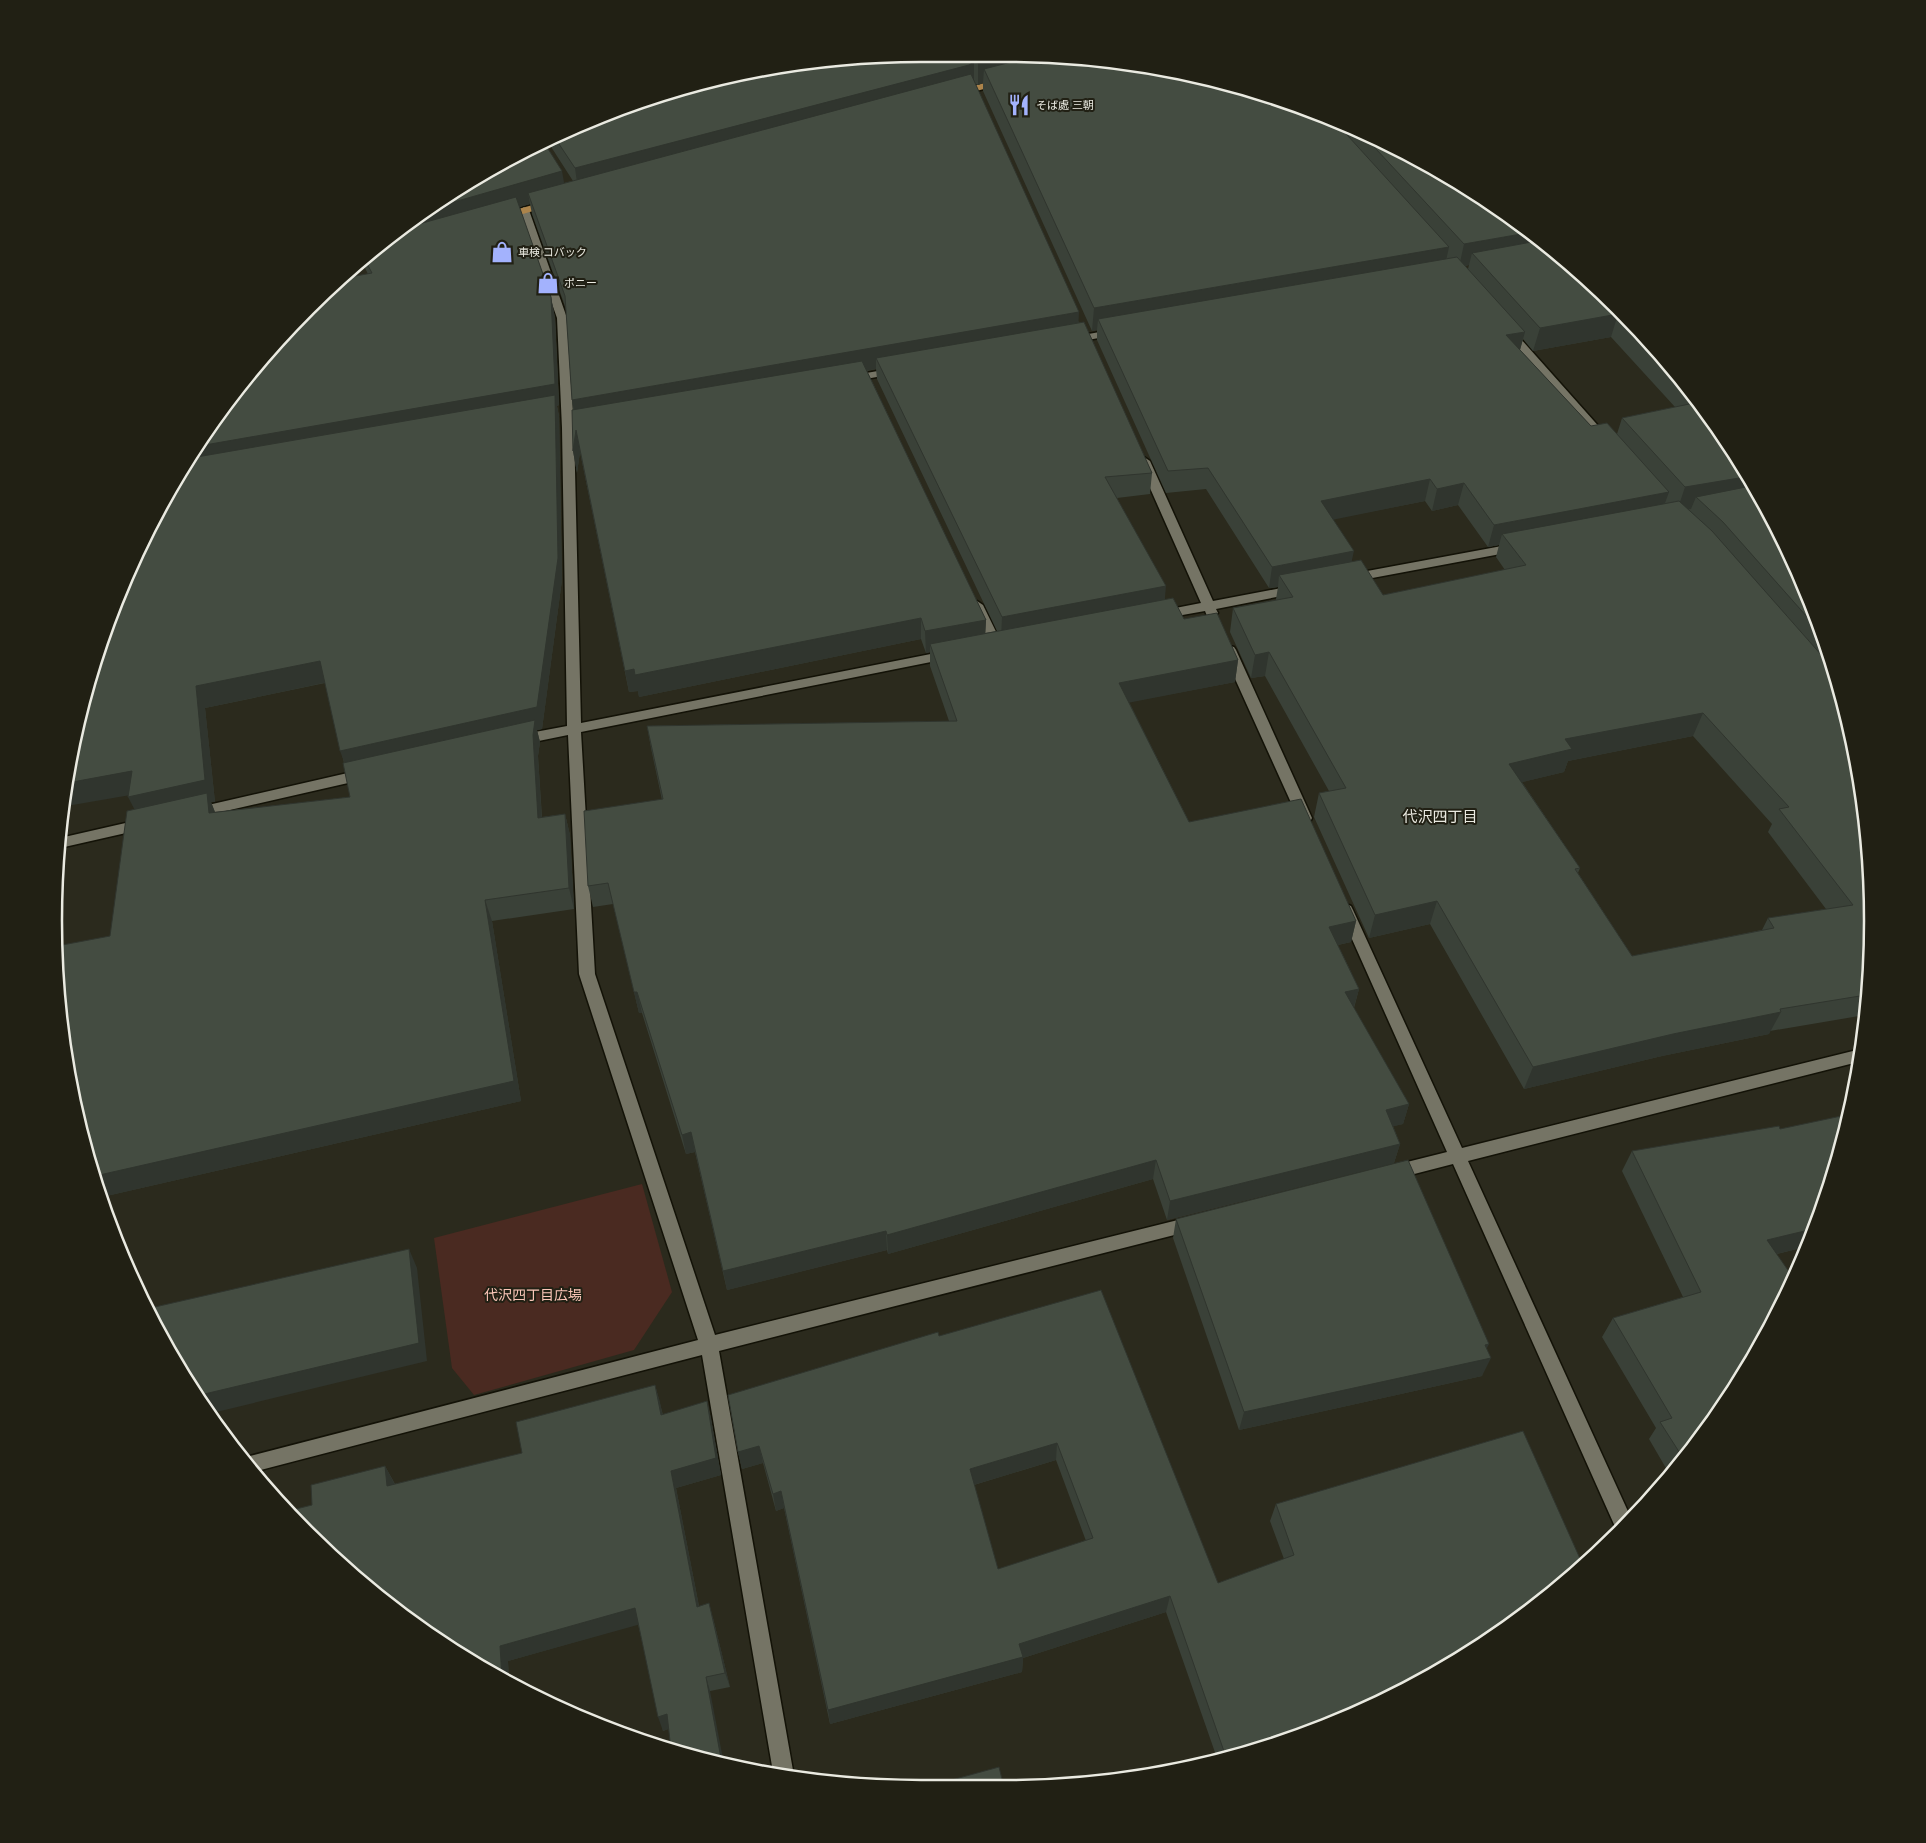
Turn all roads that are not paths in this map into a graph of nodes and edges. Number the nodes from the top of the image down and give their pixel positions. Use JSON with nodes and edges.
{"nodes":[{"id":1,"x":1014,"y":78,"type":"edge"},
{"id":2,"x":946,"y":96,"type":"edge"},
{"id":3,"x":558,"y":201,"type":"edge"},
{"id":4,"x":524,"y":210,"type":"junction"},
{"id":5,"x":496,"y":218,"type":"edge"},
{"id":6,"x":1081,"y":322,"type":"edge"},
{"id":7,"x":1500,"y":322,"type":"edge"},
{"id":8,"x":1127,"y":330,"type":"edge"},
{"id":9,"x":1059,"y":342,"type":"edge"},
{"id":10,"x":1090,"y":342,"type":"junction"},
{"id":11,"x":906,"y":369,"type":"edge"},
{"id":12,"x":839,"y":381,"type":"edge"},
{"id":13,"x":1136,"y":445,"type":"edge"},
{"id":14,"x":1616,"y":453,"type":"edge"},
{"id":15,"x":1529,"y":545,"type":"edge"},
{"id":16,"x":1335,"y":582,"type":"edge"},
{"id":17,"x":1306,"y":587,"type":"edge"},
{"id":18,"x":970,"y":592,"type":"edge"},
{"id":19,"x":1209,"y":605,"type":"junction"},
{"id":20,"x":1151,"y":616,"type":"edge"},
{"id":21,"x":1217,"y":623,"type":"edge"},
{"id":22,"x":1225,"y":642,"type":"edge"},
{"id":23,"x":996,"y":646,"type":"edge"},
{"id":24,"x":966,"y":651,"type":"edge"},
{"id":25,"x":574,"y":728,"type":"junction"},
{"id":26,"x":506,"y":743,"type":"edge"},
{"id":27,"x":380,"y":771,"type":"edge"},
{"id":28,"x":176,"y":817,"type":"edge"},
{"id":29,"x":157,"y":821,"type":"edge"},
{"id":30,"x":1311,"y":831,"type":"edge"},
{"id":31,"x":67,"y":842,"type":"edge"},
{"id":32,"x":1340,"y":894,"type":"edge"},
{"id":33,"x":1852,"y":1057,"type":"edge"},
{"id":34,"x":1458,"y":1157,"type":"junction"},
{"id":35,"x":1373,"y":1178,"type":"edge"},
{"id":36,"x":1209,"y":1219,"type":"edge"},
{"id":37,"x":709,"y":1345,"type":"junction"},
{"id":38,"x":255,"y":1463,"type":"edge"},
{"id":39,"x":1622,"y":1519,"type":"edge"},
{"id":40,"x":783,"y":1769,"type":"edge"}],
"edges":[{"from":1,"to":2,"type":"main road"},
{"from":3,"to":4,"type":"main road"},
{"from":4,"to":5,"type":"main road"},
{"from":4,"to":25,"type":"street"},
{"from":6,"to":10,"type":"street"},
{"from":7,"to":14,"type":"street"},
{"from":8,"to":10,"type":"street"},
{"from":9,"to":10,"type":"street"},
{"from":11,"to":12,"type":"street"},
{"from":13,"to":19,"type":"street"},
{"from":15,"to":16,"type":"street"},
{"from":17,"to":19,"type":"street"},
{"from":18,"to":23,"type":"street"},
{"from":19,"to":20,"type":"street"},
{"from":19,"to":21,"type":"street"},
{"from":22,"to":30,"type":"street"},
{"from":24,"to":25,"type":"street"},
{"from":25,"to":26,"type":"street"},
{"from":25,"to":37,"type":"street"},
{"from":27,"to":28,"type":"street"},
{"from":29,"to":31,"type":"street"},
{"from":32,"to":34,"type":"street"},
{"from":33,"to":34,"type":"street"},
{"from":34,"to":35,"type":"street"},
{"from":34,"to":39,"type":"street"},
{"from":36,"to":37,"type":"street"},
{"from":37,"to":38,"type":"street"},
{"from":37,"to":40,"type":"street"}]}
